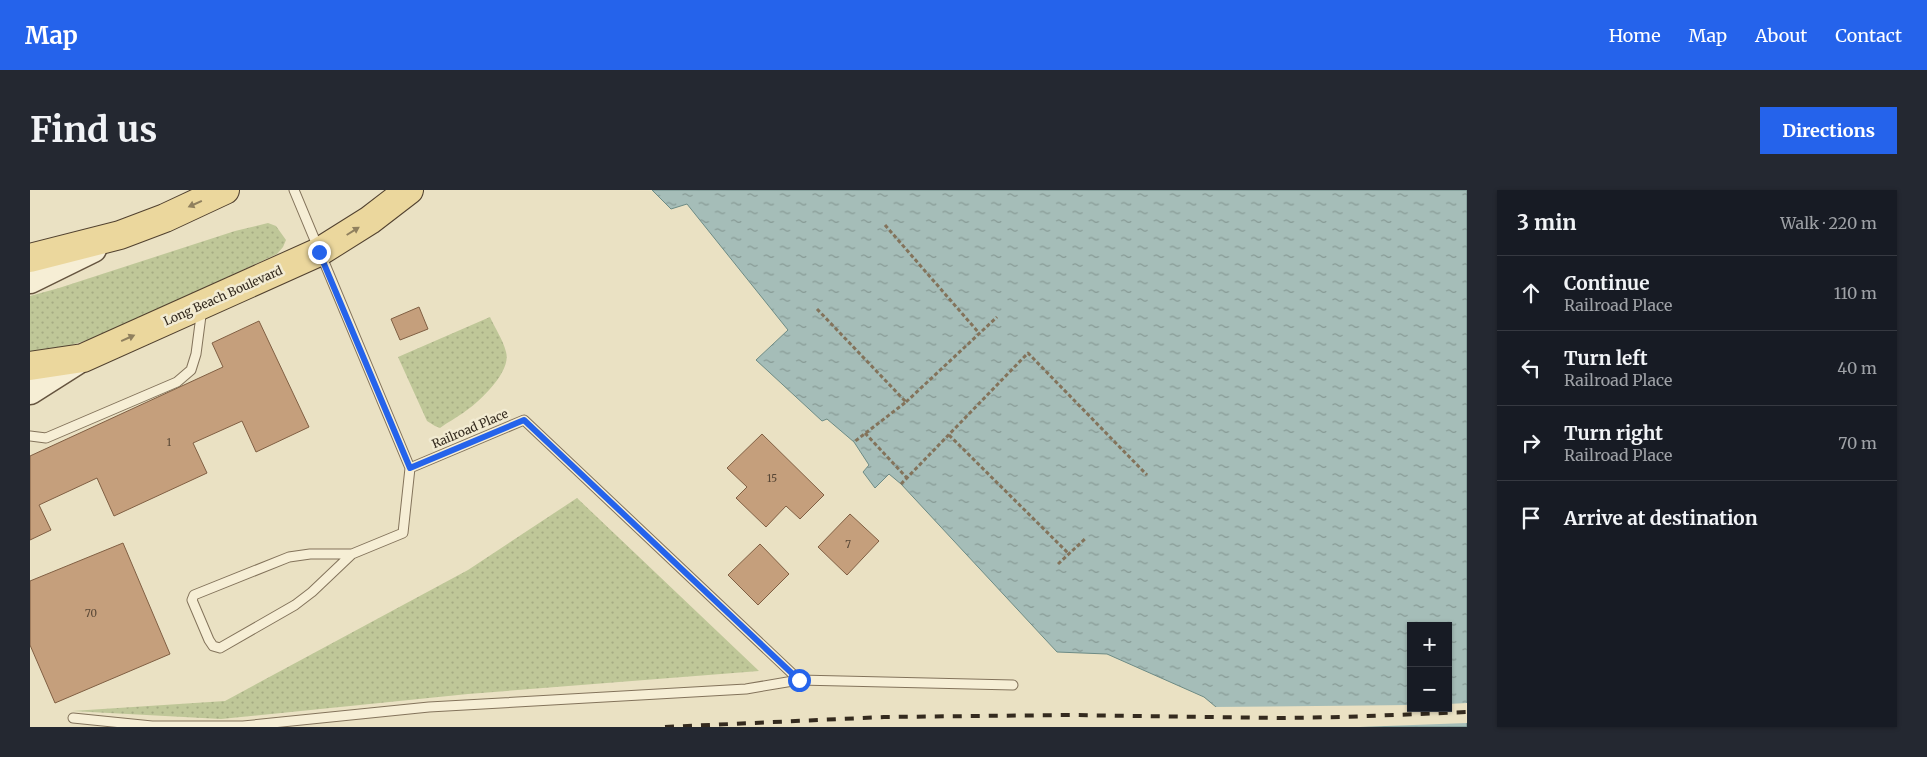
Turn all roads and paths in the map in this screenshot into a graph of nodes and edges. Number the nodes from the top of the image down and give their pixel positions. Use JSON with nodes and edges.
{"nodes":[{"id":1,"x":225,"y":190,"type":"edge"},
{"id":2,"x":294,"y":190,"type":"edge"},
{"id":3,"x":409,"y":190,"type":"edge"},
{"id":4,"x":885,"y":225,"type":"dead end"},
{"id":5,"x":120,"y":235,"type":"junction"},
{"id":6,"x":319,"y":252,"type":"junction"},
{"id":7,"x":30,"y":258,"type":"edge"},
{"id":8,"x":30,"y":280,"type":"edge"},
{"id":9,"x":203,"y":305,"type":"junction"},
{"id":10,"x":817,"y":309,"type":"dead end"},
{"id":11,"x":997,"y":317,"type":"dead end"},
{"id":12,"x":979,"y":333,"type":"junction"},
{"id":13,"x":83,"y":358,"type":"junction"},
{"id":14,"x":30,"y":366,"type":"edge"},
{"id":15,"x":30,"y":391,"type":"edge"},
{"id":16,"x":906,"y":402,"type":"junction"},
{"id":17,"x":865,"y":433,"type":"junction"},
{"id":18,"x":949,"y":435,"type":"junction"},
{"id":19,"x":30,"y":436,"type":"edge"},
{"id":20,"x":854,"y":442,"type":"dead end"},
{"id":21,"x":410,"y":468,"type":"junction"},
{"id":22,"x":1147,"y":475,"type":"dead end"},
{"id":23,"x":907,"y":478,"type":"junction"},
{"id":24,"x":901,"y":484,"type":"dead end"},
{"id":25,"x":1086,"y":538,"type":"dead end"},
{"id":26,"x":352,"y":554,"type":"junction"},
{"id":27,"x":1069,"y":554,"type":"junction"},
{"id":28,"x":1058,"y":564,"type":"dead end"},
{"id":29,"x":799,"y":680,"type":"junction"},
{"id":30,"x":1013,"y":686,"type":"dead end"},
{"id":31,"x":73,"y":718,"type":"dead end"}],
"edges":[{"from":1,"to":5,"type":"main road","one_way":true},
{"from":2,"to":6,"type":"lane"},
{"from":6,"to":3,"type":"main road","name":"Long Beach Boulevard","one_way":true},
{"from":4,"to":12,"type":"path"},
{"from":5,"to":7,"type":"main road"},
{"from":5,"to":8,"type":"main road"},
{"from":6,"to":9,"type":"main road","name":"Long Beach Boulevard"},
{"from":6,"to":21,"type":"lane"},
{"from":13,"to":9,"type":"main road","name":"Long Beach Boulevard","one_way":true},
{"from":9,"to":19,"type":"lane"},
{"from":10,"to":16,"type":"path"},
{"from":11,"to":12,"type":"path"},
{"from":12,"to":16,"type":"path"},
{"from":13,"to":14,"type":"main road"},
{"from":13,"to":15,"type":"main road","name":"Long Beach Boulevard"},
{"from":16,"to":17,"type":"path"},
{"from":17,"to":20,"type":"path"},
{"from":17,"to":23,"type":"path"},
{"from":18,"to":22,"type":"path"},
{"from":18,"to":23,"type":"path"},
{"from":18,"to":27,"type":"path"},
{"from":21,"to":26,"type":"lane"},
{"from":21,"to":29,"type":"lane","name":"Railroad Place"},
{"from":23,"to":24,"type":"path"},
{"from":25,"to":27,"type":"path"},
{"from":26,"to":26,"type":"lane"},
{"from":27,"to":28,"type":"path"},
{"from":29,"to":30,"type":"lane"},
{"from":29,"to":31,"type":"lane"}]}
